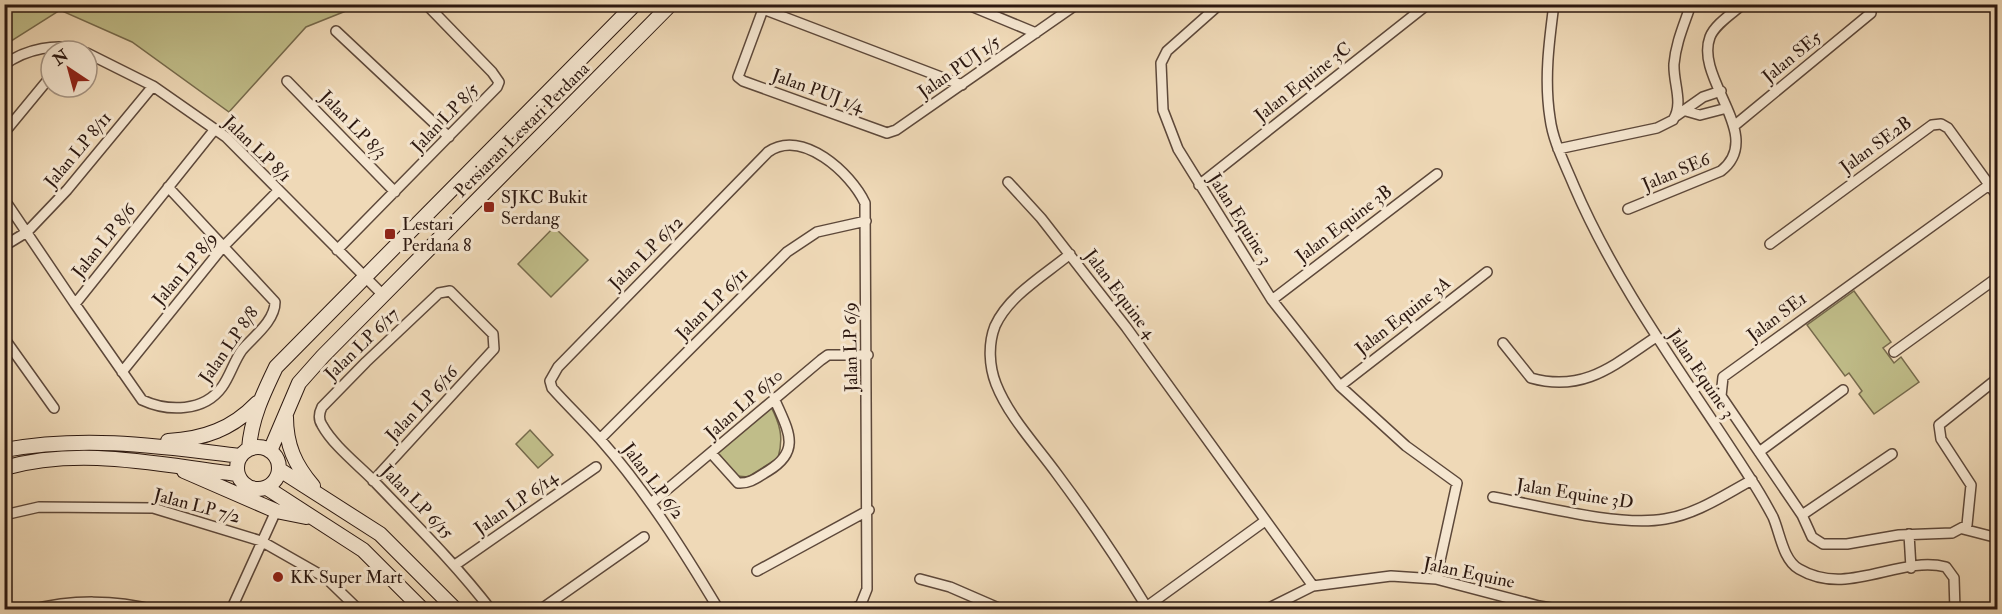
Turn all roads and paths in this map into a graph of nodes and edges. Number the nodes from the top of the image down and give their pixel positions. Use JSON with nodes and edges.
{"nodes":[{"id":1,"x":426,"y":4,"type":"edge"},
{"id":2,"x":636,"y":4,"type":"edge"},
{"id":3,"x":671,"y":4,"type":"edge"},
{"id":4,"x":966,"y":4,"type":"edge"},
{"id":5,"x":1077,"y":4,"type":"edge"},
{"id":6,"x":1220,"y":4,"type":"edge"},
{"id":7,"x":1428,"y":4,"type":"edge"},
{"id":8,"x":1554,"y":4,"type":"edge"},
{"id":9,"x":1691,"y":4,"type":"edge"},
{"id":10,"x":1743,"y":4,"type":"edge"},
{"id":11,"x":764,"y":7,"type":"edge"},
{"id":12,"x":1871,"y":13,"type":"dead end"},
{"id":13,"x":336,"y":31,"type":"dead end"},
{"id":14,"x":1036,"y":33,"type":"junction"},
{"id":15,"x":39,"y":51,"type":"edge"},
{"id":16,"x":99,"y":59,"type":"edge"},
{"id":17,"x":4,"y":65,"type":"edge"},
{"id":18,"x":565,"y":75,"type":"junction"},
{"id":19,"x":287,"y":81,"type":"dead end"},
{"id":20,"x":962,"y":85,"type":"junction"},
{"id":21,"x":153,"y":86,"type":"junction"},
{"id":22,"x":39,"y":91,"type":"edge"},
{"id":23,"x":1720,"y":91,"type":"junction"},
{"id":24,"x":584,"y":93,"type":"junction"},
{"id":25,"x":1727,"y":108,"type":"junction"},
{"id":26,"x":1686,"y":111,"type":"junction"},
{"id":27,"x":1676,"y":116,"type":"junction"},
{"id":28,"x":1734,"y":126,"type":"junction"},
{"id":29,"x":215,"y":129,"type":"junction"},
{"id":30,"x":4,"y":133,"type":"edge"},
{"id":31,"x":887,"y":133,"type":"joint"},
{"id":32,"x":449,"y":137,"type":"junction"},
{"id":33,"x":1558,"y":149,"type":"junction"},
{"id":34,"x":768,"y":152,"type":"joint"},
{"id":35,"x":1437,"y":174,"type":"dead end"},
{"id":36,"x":1008,"y":182,"type":"dead end"},
{"id":37,"x":1199,"y":184,"type":"junction"},
{"id":38,"x":1989,"y":184,"type":"junction"},
{"id":39,"x":168,"y":187,"type":"junction"},
{"id":40,"x":278,"y":191,"type":"junction"},
{"id":41,"x":395,"y":192,"type":"junction"},
{"id":42,"x":1998,"y":197,"type":"edge"},
{"id":43,"x":4,"y":199,"type":"edge"},
{"id":44,"x":1628,"y":209,"type":"dead end"},
{"id":45,"x":866,"y":221,"type":"junction"},
{"id":46,"x":27,"y":232,"type":"junction"},
{"id":47,"x":1770,"y":244,"type":"dead end"},
{"id":48,"x":4,"y":246,"type":"edge"},
{"id":49,"x":222,"y":248,"type":"junction"},
{"id":50,"x":337,"y":250,"type":"junction"},
{"id":51,"x":1070,"y":254,"type":"junction"},
{"id":52,"x":1487,"y":272,"type":"dead end"},
{"id":53,"x":1998,"y":277,"type":"edge"},
{"id":54,"x":364,"y":278,"type":"junction"},
{"id":55,"x":384,"y":296,"type":"junction"},
{"id":56,"x":1272,"y":300,"type":"junction"},
{"id":57,"x":75,"y":304,"type":"junction"},
{"id":58,"x":1656,"y":337,"type":"junction"},
{"id":59,"x":4,"y":338,"type":"edge"},
{"id":60,"x":1503,"y":343,"type":"dead end"},
{"id":61,"x":494,"y":350,"type":"joint"},
{"id":62,"x":1894,"y":352,"type":"dead end"},
{"id":63,"x":868,"y":355,"type":"junction"},
{"id":64,"x":122,"y":372,"type":"junction"},
{"id":65,"x":1998,"y":378,"type":"edge"},
{"id":66,"x":550,"y":381,"type":"joint"},
{"id":67,"x":1340,"y":386,"type":"junction"},
{"id":68,"x":1843,"y":390,"type":"dead end"},
{"id":69,"x":774,"y":398,"type":"junction"},
{"id":70,"x":261,"y":399,"type":"junction"},
{"id":71,"x":54,"y":408,"type":"dead end"},
{"id":72,"x":286,"y":409,"type":"junction"},
{"id":73,"x":319,"y":418,"type":"joint"},
{"id":74,"x":600,"y":439,"type":"junction"},
{"id":75,"x":124,"y":442,"type":"junction"},
{"id":76,"x":4,"y":450,"type":"edge"},
{"id":77,"x":270,"y":451,"type":"junction"},
{"id":78,"x":1759,"y":452,"type":"junction"},
{"id":79,"x":245,"y":453,"type":"junction"},
{"id":80,"x":711,"y":453,"type":"junction"},
{"id":81,"x":1892,"y":454,"type":"dead end"},
{"id":82,"x":175,"y":467,"type":"junction"},
{"id":83,"x":596,"y":467,"type":"dead end"},
{"id":84,"x":4,"y":468,"type":"edge"},
{"id":85,"x":280,"y":470,"type":"junction"},
{"id":86,"x":237,"y":474,"type":"junction"},
{"id":87,"x":1752,"y":480,"type":"junction"},
{"id":88,"x":373,"y":481,"type":"junction"},
{"id":89,"x":267,"y":488,"type":"junction"},
{"id":90,"x":320,"y":495,"type":"junction"},
{"id":91,"x":1493,"y":497,"type":"dead end"},
{"id":92,"x":651,"y":503,"type":"junction"},
{"id":93,"x":869,"y":510,"type":"junction"},
{"id":94,"x":276,"y":511,"type":"junction"},
{"id":95,"x":4,"y":515,"type":"edge"},
{"id":96,"x":311,"y":518,"type":"junction"},
{"id":97,"x":1804,"y":518,"type":"junction"},
{"id":98,"x":1265,"y":521,"type":"junction"},
{"id":99,"x":1963,"y":529,"type":"junction"},
{"id":100,"x":1909,"y":534,"type":"junction"},
{"id":101,"x":644,"y":537,"type":"dead end"},
{"id":102,"x":1998,"y":538,"type":"edge"},
{"id":103,"x":261,"y":542,"type":"junction"},
{"id":104,"x":455,"y":565,"type":"junction"},
{"id":105,"x":1911,"y":568,"type":"junction"},
{"id":106,"x":758,"y":571,"type":"dead end"},
{"id":107,"x":920,"y":579,"type":"dead end"},
{"id":108,"x":1436,"y":579,"type":"junction"},
{"id":109,"x":1313,"y":586,"type":"junction"},
{"id":110,"x":1144,"y":608,"type":"edge"},
{"id":111,"x":1539,"y":608,"type":"edge"},
{"id":112,"x":32,"y":609,"type":"edge"},
{"id":113,"x":155,"y":609,"type":"edge"},
{"id":114,"x":231,"y":609,"type":"edge"},
{"id":115,"x":359,"y":609,"type":"edge"},
{"id":116,"x":423,"y":609,"type":"edge"},
{"id":117,"x":456,"y":609,"type":"edge"},
{"id":118,"x":491,"y":609,"type":"edge"},
{"id":119,"x":540,"y":609,"type":"edge"},
{"id":120,"x":719,"y":609,"type":"edge"},
{"id":121,"x":854,"y":609,"type":"edge"},
{"id":122,"x":1003,"y":609,"type":"edge"},
{"id":123,"x":1265,"y":609,"type":"edge"},
{"id":124,"x":1563,"y":609,"type":"edge"},
{"id":125,"x":1955,"y":609,"type":"edge"}],
"edges":[{"from":1,"to":32,"type":"street","name":"Jalan LP 8/5"},
{"from":2,"to":18,"type":"main road","name":"Persiaran Lestari Perdana"},
{"from":3,"to":24,"type":"main road","name":"Persiaran Lestari Perdana"},
{"from":4,"to":14,"type":"street"},
{"from":5,"to":14,"type":"street","name":"Jalan PUJ 1/5"},
{"from":6,"to":37,"type":"street","name":"Jalan Equine 3"},
{"from":7,"to":37,"type":"street","name":"Jalan Equine 3C"},
{"from":8,"to":33,"type":"street","name":"Jalan Equine 3"},
{"from":9,"to":27,"type":"street"},
{"from":10,"to":23,"type":"street","name":"Jalan SE6"},
{"from":11,"to":20,"type":"street"},
{"from":11,"to":31,"type":"street","name":"Jalan PUJ 1/4"},
{"from":12,"to":28,"type":"street","name":"Jalan SE5"},
{"from":13,"to":32,"type":"street"},
{"from":14,"to":20,"type":"street","name":"Jalan PUJ 1/5"},
{"from":15,"to":17,"type":"street"},
{"from":16,"to":21,"type":"street","name":"Jalan LP 8/1"},
{"from":18,"to":24,"type":"main road"},
{"from":18,"to":54,"type":"main road","name":"Persiaran Lestari Perdana"},
{"from":19,"to":41,"type":"street","name":"Jalan LP 8/3"},
{"from":20,"to":31,"type":"street","name":"Jalan PUJ 1/5"},
{"from":21,"to":29,"type":"street","name":"Jalan LP 8/1"},
{"from":21,"to":46,"type":"street","name":"Jalan LP 8/11"},
{"from":22,"to":30,"type":"street"},
{"from":23,"to":25,"type":"street","name":"Jalan SE6"},
{"from":23,"to":26,"type":"street"},
{"from":24,"to":55,"type":"main road","name":"Persiaran Lestari Perdana"},
{"from":25,"to":26,"type":"street"},
{"from":25,"to":28,"type":"street","name":"Jalan SE6"},
{"from":26,"to":27,"type":"street"},
{"from":27,"to":33,"type":"street"},
{"from":28,"to":44,"type":"street","name":"Jalan SE6"},
{"from":29,"to":39,"type":"street","name":"Jalan LP 8/6"},
{"from":29,"to":40,"type":"street","name":"Jalan LP 8/1"},
{"from":32,"to":41,"type":"street","name":"Jalan LP 8/5"},
{"from":33,"to":58,"type":"street","name":"Jalan Equine 3"},
{"from":34,"to":45,"type":"street","name":"Jalan LP 6/9"},
{"from":34,"to":66,"type":"street","name":"Jalan LP 6/12"},
{"from":35,"to":56,"type":"street","name":"Jalan Equine 3B"},
{"from":36,"to":51,"type":"street"},
{"from":37,"to":56,"type":"street","name":"Jalan Equine 3"},
{"from":38,"to":42,"type":"street","name":"Jalan SE2B"},
{"from":38,"to":47,"type":"street","name":"Jalan SE2B"},
{"from":38,"to":78,"type":"street","name":"Jalan SE1"},
{"from":39,"to":49,"type":"street"},
{"from":39,"to":57,"type":"street","name":"Jalan LP 8/6"},
{"from":40,"to":49,"type":"street","name":"Jalan LP 8/9"},
{"from":40,"to":50,"type":"street","name":"Jalan LP 8/1"},
{"from":41,"to":50,"type":"street","name":"Jalan LP 8/5"},
{"from":43,"to":46,"type":"street","name":"Jalan LP 8/6"},
{"from":45,"to":63,"type":"street","name":"Jalan LP 6/9"},
{"from":45,"to":74,"type":"street","name":"Jalan LP 6/11"},
{"from":46,"to":48,"type":"street","name":"Jalan LP 8/11"},
{"from":46,"to":57,"type":"street","name":"Jalan LP 8/6"},
{"from":49,"to":64,"type":"street","name":"Jalan LP 8/9"},
{"from":49,"to":64,"type":"street","name":"Jalan LP 8/8"},
{"from":50,"to":54,"type":"street","name":"Jalan LP 8/1"},
{"from":51,"to":98,"type":"street","name":"Jalan Equine 4"},
{"from":51,"to":110,"type":"street","name":"Jalan Equine 4"},
{"from":52,"to":67,"type":"street","name":"Jalan Equine 3A"},
{"from":53,"to":62,"type":"street"},
{"from":54,"to":55,"type":"street","name":"Jalan LP 8/1"},
{"from":54,"to":70,"type":"main road","name":"Persiaran Lestari Perdana"},
{"from":55,"to":72,"type":"main road","name":"Persiaran Lestari Perdana"},
{"from":56,"to":67,"type":"street","name":"Jalan Equine 3"},
{"from":57,"to":64,"type":"street"},
{"from":58,"to":60,"type":"street"},
{"from":58,"to":87,"type":"street","name":"Jalan Equine 3"},
{"from":59,"to":71,"type":"street"},
{"from":61,"to":73,"type":"street","name":"Jalan LP 6/17"},
{"from":61,"to":88,"type":"street","name":"Jalan LP 6/16"},
{"from":63,"to":69,"type":"street","name":"Jalan LP 6/10"},
{"from":63,"to":93,"type":"street","name":"Jalan LP 6/9"},
{"from":65,"to":99,"type":"street"},
{"from":66,"to":74,"type":"street","name":"Jalan LP 6/2"},
{"from":67,"to":108,"type":"street","name":"Jalan Equine 3"},
{"from":68,"to":78,"type":"street"},
{"from":69,"to":80,"type":"street","name":"Jalan LP 6/10"},
{"from":69,"to":80,"type":"street"},
{"from":70,"to":75,"type":"main road"},
{"from":70,"to":79,"type":"main road","name":"Persiaran Lestari Perdana"},
{"from":72,"to":77,"type":"main road","name":"Persiaran Lestari Perdana"},
{"from":72,"to":90,"type":"main road"},
{"from":73,"to":88,"type":"street","name":"Jalan LP 6/15"},
{"from":74,"to":92,"type":"street","name":"Jalan LP 6/2"},
{"from":75,"to":76,"type":"main road"},
{"from":75,"to":79,"type":"main road"},
{"from":77,"to":79,"type":"main road"},
{"from":77,"to":85,"type":"main road"},
{"from":78,"to":97,"type":"street","name":"Jalan SE1"},
{"from":79,"to":86,"type":"main road"},
{"from":80,"to":92,"type":"street","name":"Jalan LP 6/10"},
{"from":81,"to":97,"type":"street"},
{"from":82,"to":84,"type":"main road"},
{"from":82,"to":86,"type":"main road"},
{"from":82,"to":94,"type":"main road"},
{"from":83,"to":104,"type":"street","name":"Jalan LP 6/14"},
{"from":85,"to":89,"type":"main road"},
{"from":85,"to":90,"type":"main road"},
{"from":86,"to":89,"type":"main road"},
{"from":87,"to":91,"type":"street","name":"Jalan Equine 3D"},
{"from":87,"to":105,"type":"street","name":"Jalan Equine 3"},
{"from":88,"to":104,"type":"street","name":"Jalan LP 6/15"},
{"from":89,"to":96,"type":"main road"},
{"from":90,"to":117,"type":"main road"},
{"from":92,"to":120,"type":"street","name":"Jalan LP 6/2"},
{"from":93,"to":106,"type":"street"},
{"from":93,"to":121,"type":"street","name":"Jalan LP 6/9"},
{"from":94,"to":96,"type":"main road"},
{"from":94,"to":103,"type":"street"},
{"from":95,"to":103,"type":"street","name":"Jalan LP 7/2"},
{"from":96,"to":116,"type":"main road"},
{"from":97,"to":100,"type":"street","name":"Jalan SE1"},
{"from":98,"to":109,"type":"street","name":"Jalan Equine 4"},
{"from":98,"to":110,"type":"street"},
{"from":99,"to":100,"type":"street"},
{"from":99,"to":102,"type":"street"},
{"from":100,"to":105,"type":"street"},
{"from":101,"to":119,"type":"street"},
{"from":103,"to":114,"type":"street"},
{"from":103,"to":115,"type":"street","name":"Jalan LP 7/2"},
{"from":104,"to":118,"type":"street","name":"Jalan LP 6/15"},
{"from":105,"to":125,"type":"street","name":"Jalan Equine 3"},
{"from":107,"to":122,"type":"street"},
{"from":108,"to":109,"type":"street","name":"Jalan Equine"},
{"from":108,"to":111,"type":"street","name":"Jalan Equine"},
{"from":109,"to":123,"type":"street","name":"Jalan Equine"},
{"from":111,"to":124,"type":"street","name":"Jalan Equine"},
{"from":112,"to":113,"type":"street"}]}
